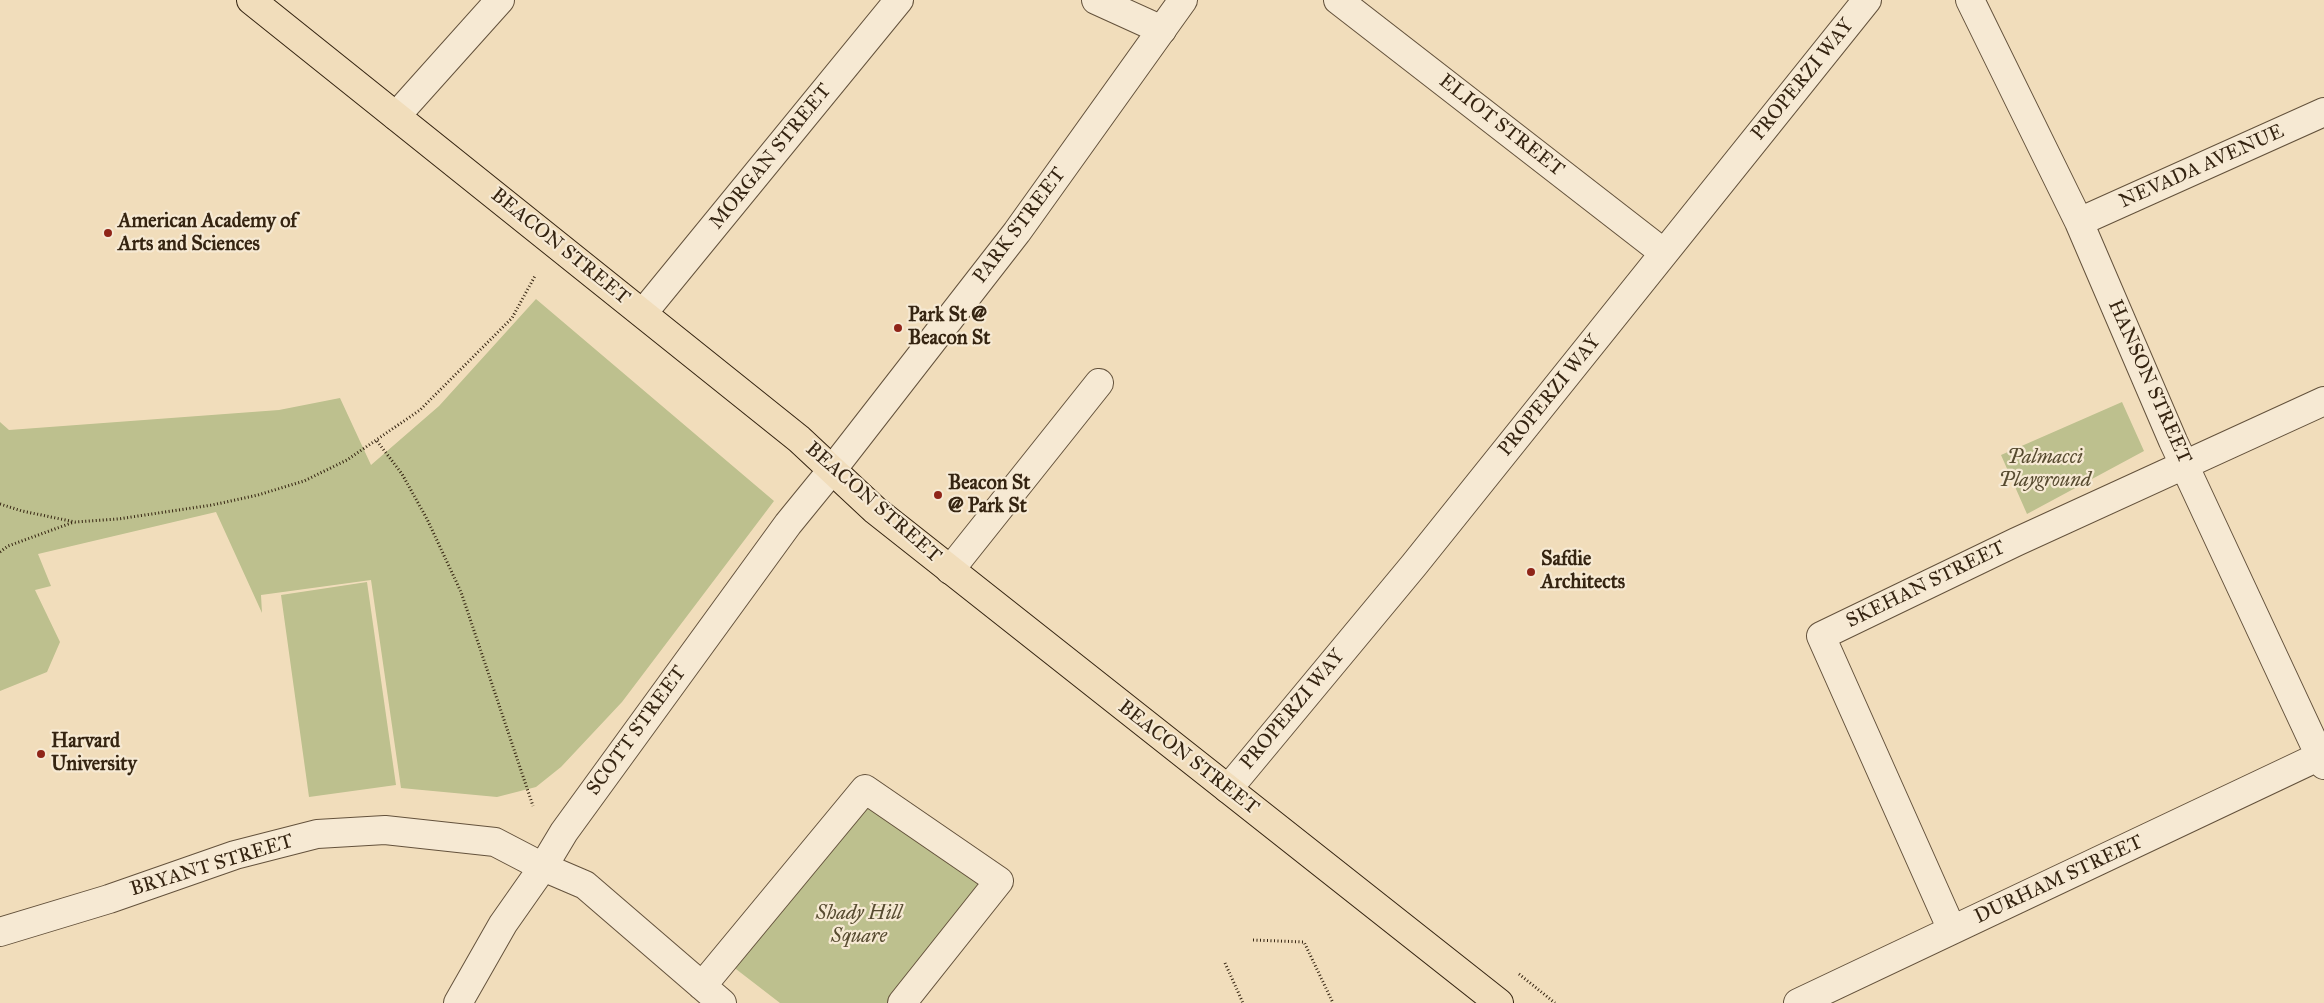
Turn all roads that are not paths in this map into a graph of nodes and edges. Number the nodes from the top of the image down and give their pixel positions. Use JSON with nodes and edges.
{"nodes":[{"id":1,"x":251,"y":0,"type":"edge"},
{"id":2,"x":500,"y":0,"type":"edge"},
{"id":3,"x":899,"y":0,"type":"edge"},
{"id":4,"x":1096,"y":0,"type":"edge"},
{"id":5,"x":1183,"y":0,"type":"edge"},
{"id":6,"x":1338,"y":0,"type":"edge"},
{"id":7,"x":1867,"y":0,"type":"edge"},
{"id":8,"x":1970,"y":0,"type":"edge"},
{"id":9,"x":1162,"y":30,"type":"junction"},
{"id":10,"x":2324,"y":112,"type":"edge"},
{"id":11,"x":396,"y":116,"type":"junction"},
{"id":12,"x":2079,"y":222,"type":"junction"},
{"id":13,"x":1664,"y":253,"type":"junction"},
{"id":14,"x":643,"y":313,"type":"junction"},
{"id":15,"x":1098,"y":383,"type":"dead end"},
{"id":16,"x":2324,"y":401,"type":"edge"},
{"id":17,"x":2185,"y":464,"type":"junction"},
{"id":18,"x":832,"y":470,"type":"junction"},
{"id":19,"x":950,"y":570,"type":"junction"},
{"id":20,"x":2322,"y":761,"type":"edge"},
{"id":21,"x":1228,"y":789,"type":"junction"},
{"id":22,"x":543,"y":867,"type":"junction"},
{"id":23,"x":1952,"y":930,"type":"junction"},
{"id":24,"x":0,"y":932,"type":"edge"},
{"id":25,"x":712,"y":994,"type":"edge"},
{"id":26,"x":458,"y":1003,"type":"edge"},
{"id":27,"x":902,"y":1003,"type":"edge"},
{"id":28,"x":1499,"y":1003,"type":"edge"},
{"id":29,"x":1798,"y":1003,"type":"edge"}],
"edges":[{"from":1,"to":11,"type":"main road","name":"BEACON STREET"},
{"from":2,"to":11,"type":"street"},
{"from":3,"to":14,"type":"street","name":"MORGAN STREET"},
{"from":4,"to":9,"type":"street"},
{"from":5,"to":9,"type":"street","name":"PARK STREET"},
{"from":6,"to":13,"type":"street","name":"ELIOT STREET"},
{"from":7,"to":13,"type":"street","name":"PROPERZI WAY"},
{"from":8,"to":12,"type":"street","name":"HANSON STREET"},
{"from":9,"to":18,"type":"street","name":"PARK STREET"},
{"from":10,"to":12,"type":"street","name":"NEVADA AVENUE"},
{"from":11,"to":14,"type":"main road","name":"BEACON STREET"},
{"from":12,"to":17,"type":"street","name":"HANSON STREET"},
{"from":13,"to":21,"type":"street","name":"PROPERZI WAY"},
{"from":14,"to":18,"type":"main road","name":"BEACON STREET"},
{"from":15,"to":19,"type":"street"},
{"from":16,"to":17,"type":"street","name":"SKEHAN STREET"},
{"from":17,"to":20,"type":"street","name":"HANSON STREET"},
{"from":17,"to":23,"type":"street","name":"SKEHAN STREET"},
{"from":18,"to":19,"type":"main road","name":"BEACON STREET"},
{"from":18,"to":22,"type":"street","name":"SCOTT STREET"},
{"from":19,"to":21,"type":"main road","name":"BEACON STREET"},
{"from":20,"to":23,"type":"street","name":"DURHAM STREET"},
{"from":21,"to":28,"type":"main road","name":"BEACON STREET"},
{"from":22,"to":24,"type":"street","name":"BRYANT STREET"},
{"from":22,"to":25,"type":"street","name":"BRYANT STREET"},
{"from":22,"to":26,"type":"street","name":"SCOTT STREET"},
{"from":23,"to":29,"type":"street","name":"DURHAM STREET"},
{"from":25,"to":27,"type":"street"}]}
